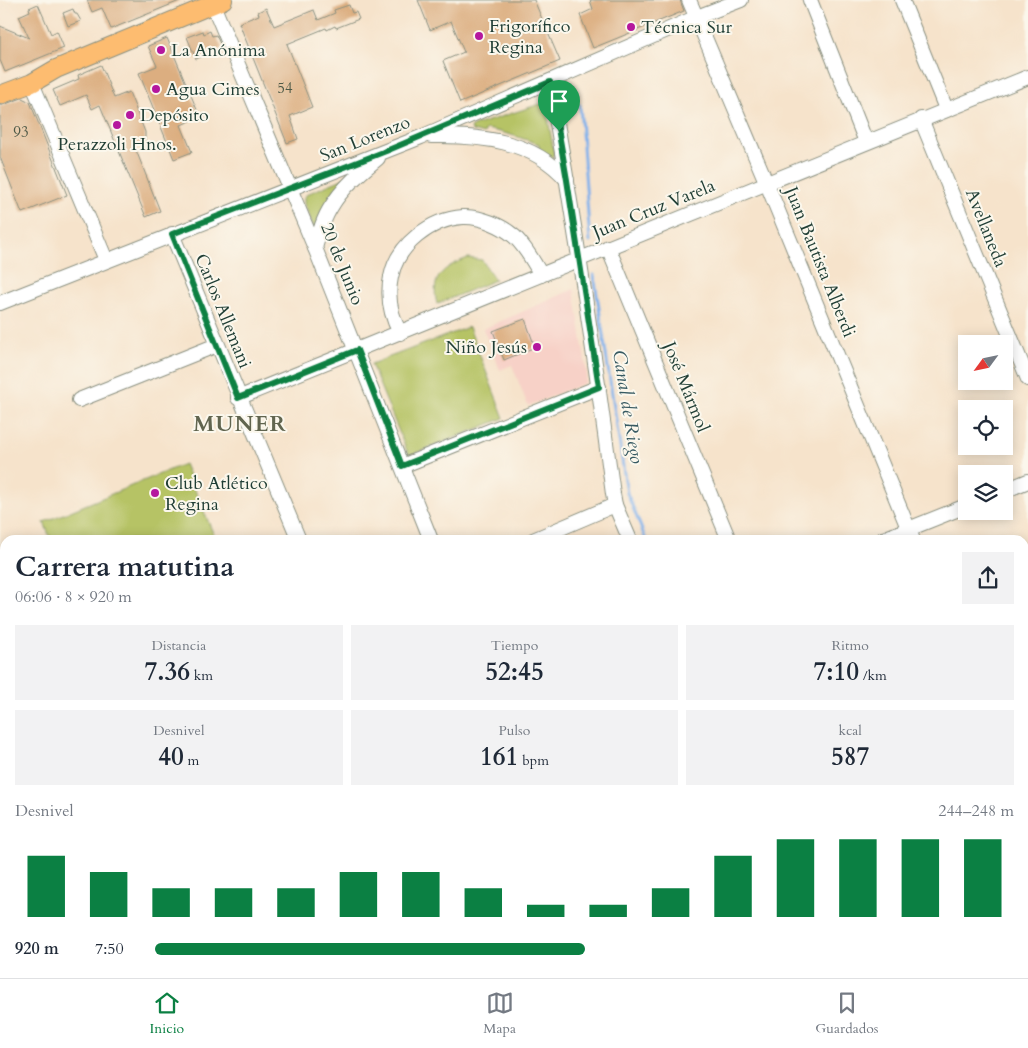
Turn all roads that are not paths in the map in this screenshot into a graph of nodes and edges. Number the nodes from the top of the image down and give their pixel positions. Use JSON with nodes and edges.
{"nodes":[{"id":1,"x":690,"y":0,"type":"edge"},
{"id":2,"x":741,"y":0,"type":"edge"},
{"id":3,"x":810,"y":0,"type":"edge"},
{"id":4,"x":902,"y":0,"type":"edge"},
{"id":5,"x":215,"y":1,"type":"edge"},
{"id":6,"x":697,"y":17,"type":"junction"},
{"id":7,"x":56,"y":69,"type":"junction"},
{"id":8,"x":1028,"y":77,"type":"edge"},
{"id":9,"x":550,"y":82,"type":"junction"},
{"id":10,"x":32,"y":83,"type":"junction"},
{"id":11,"x":0,"y":86,"type":"edge"},
{"id":12,"x":0,"y":95,"type":"edge"},
{"id":13,"x":946,"y":109,"type":"junction"},
{"id":14,"x":921,"y":120,"type":"junction"},
{"id":15,"x":421,"y":137,"type":"junction"},
{"id":16,"x":866,"y":142,"type":"junction"},
{"id":17,"x":386,"y":151,"type":"junction"},
{"id":18,"x":567,"y":180,"type":"junction"},
{"id":19,"x":767,"y":184,"type":"junction"},
{"id":20,"x":290,"y":189,"type":"junction"},
{"id":21,"x":172,"y":234,"type":"junction"},
{"id":22,"x":608,"y":247,"type":"junction"},
{"id":23,"x":315,"y":248,"type":"junction"},
{"id":24,"x":579,"y":259,"type":"junction"},
{"id":25,"x":106,"y":260,"type":"junction"},
{"id":26,"x":541,"y":275,"type":"junction"},
{"id":27,"x":0,"y":303,"type":"edge"},
{"id":28,"x":400,"y":333,"type":"junction"},
{"id":29,"x":217,"y":345,"type":"junction"},
{"id":30,"x":357,"y":350,"type":"junction"},
{"id":31,"x":1028,"y":379,"type":"edge"},
{"id":32,"x":599,"y":387,"type":"junction"},
{"id":33,"x":238,"y":398,"type":"junction"},
{"id":34,"x":79,"y":400,"type":"dead end"},
{"id":35,"x":402,"y":466,"type":"junction"},
{"id":36,"x":1028,"y":481,"type":"edge"},
{"id":37,"x":1013,"y":487,"type":"edge"},
{"id":38,"x":615,"y":505,"type":"junction"},
{"id":39,"x":958,"y":510,"type":"edge"},
{"id":40,"x":911,"y":534,"type":"edge"},
{"id":41,"x":297,"y":535,"type":"edge"},
{"id":42,"x":429,"y":535,"type":"edge"},
{"id":43,"x":545,"y":535,"type":"edge"},
{"id":44,"x":628,"y":535,"type":"edge"},
{"id":45,"x":727,"y":535,"type":"edge"}],
"edges":[{"from":1,"to":6,"type":"street","name":"Juan Bautista Alberdi"},
{"from":2,"to":6,"type":"street","name":"San Lorenzo"},
{"from":3,"to":16,"type":"street"},
{"from":4,"to":13,"type":"street"},
{"from":5,"to":7,"type":"main road"},
{"from":5,"to":20,"type":"street","name":"20 de Junio"},
{"from":6,"to":9,"type":"street","name":"San Lorenzo"},
{"from":6,"to":19,"type":"street","name":"Juan Bautista Alberdi"},
{"from":7,"to":10,"type":"main road"},
{"from":7,"to":11,"type":"main road"},
{"from":8,"to":13,"type":"street","name":"Juan Cruz Varela"},
{"from":9,"to":15,"type":"street","name":"San Lorenzo"},
{"from":9,"to":18,"type":"street"},
{"from":10,"to":12,"type":"main road"},
{"from":10,"to":25,"type":"street"},
{"from":13,"to":14,"type":"street","name":"Juan Cruz Varela"},
{"from":14,"to":16,"type":"street","name":"Juan Cruz Varela"},
{"from":14,"to":31,"type":"street","name":"Avellaneda"},
{"from":15,"to":17,"type":"street","name":"San Lorenzo"},
{"from":15,"to":18,"type":"street"},
{"from":16,"to":19,"type":"street","name":"Juan Cruz Varela"},
{"from":17,"to":20,"type":"street","name":"San Lorenzo"},
{"from":17,"to":23,"type":"street"},
{"from":18,"to":24,"type":"street"},
{"from":19,"to":22,"type":"street","name":"Juan Cruz Varela"},
{"from":19,"to":40,"type":"street","name":"Juan Bautista Alberdi"},
{"from":20,"to":21,"type":"street","name":"San Lorenzo"},
{"from":20,"to":23,"type":"street","name":"20 de Junio"},
{"from":21,"to":25,"type":"street","name":"San Lorenzo"},
{"from":21,"to":29,"type":"street","name":"Carlos Allemani"},
{"from":22,"to":24,"type":"street","name":"Juan Cruz Varela"},
{"from":22,"to":45,"type":"street","name":"José Mármol"},
{"from":23,"to":30,"type":"street","name":"20 de Junio"},
{"from":24,"to":26,"type":"street","name":"Juan Cruz Varela"},
{"from":24,"to":32,"type":"street"},
{"from":25,"to":27,"type":"street","name":"San Lorenzo"},
{"from":26,"to":28,"type":"street","name":"Juan Cruz Varela"},
{"from":26,"to":28,"type":"street"},
{"from":28,"to":30,"type":"street","name":"Juan Cruz Varela"},
{"from":29,"to":33,"type":"street","name":"Carlos Allemani"},
{"from":29,"to":34,"type":"street"},
{"from":30,"to":33,"type":"street","name":"Juan Cruz Varela"},
{"from":30,"to":35,"type":"street","name":"20 de Junio"},
{"from":32,"to":35,"type":"street"},
{"from":32,"to":38,"type":"street"},
{"from":33,"to":41,"type":"street","name":"Carlos Allemani"},
{"from":35,"to":42,"type":"street","name":"20 de Junio"},
{"from":36,"to":37,"type":"street"},
{"from":38,"to":43,"type":"street"},
{"from":38,"to":44,"type":"street"},
{"from":39,"to":40,"type":"street"}]}
